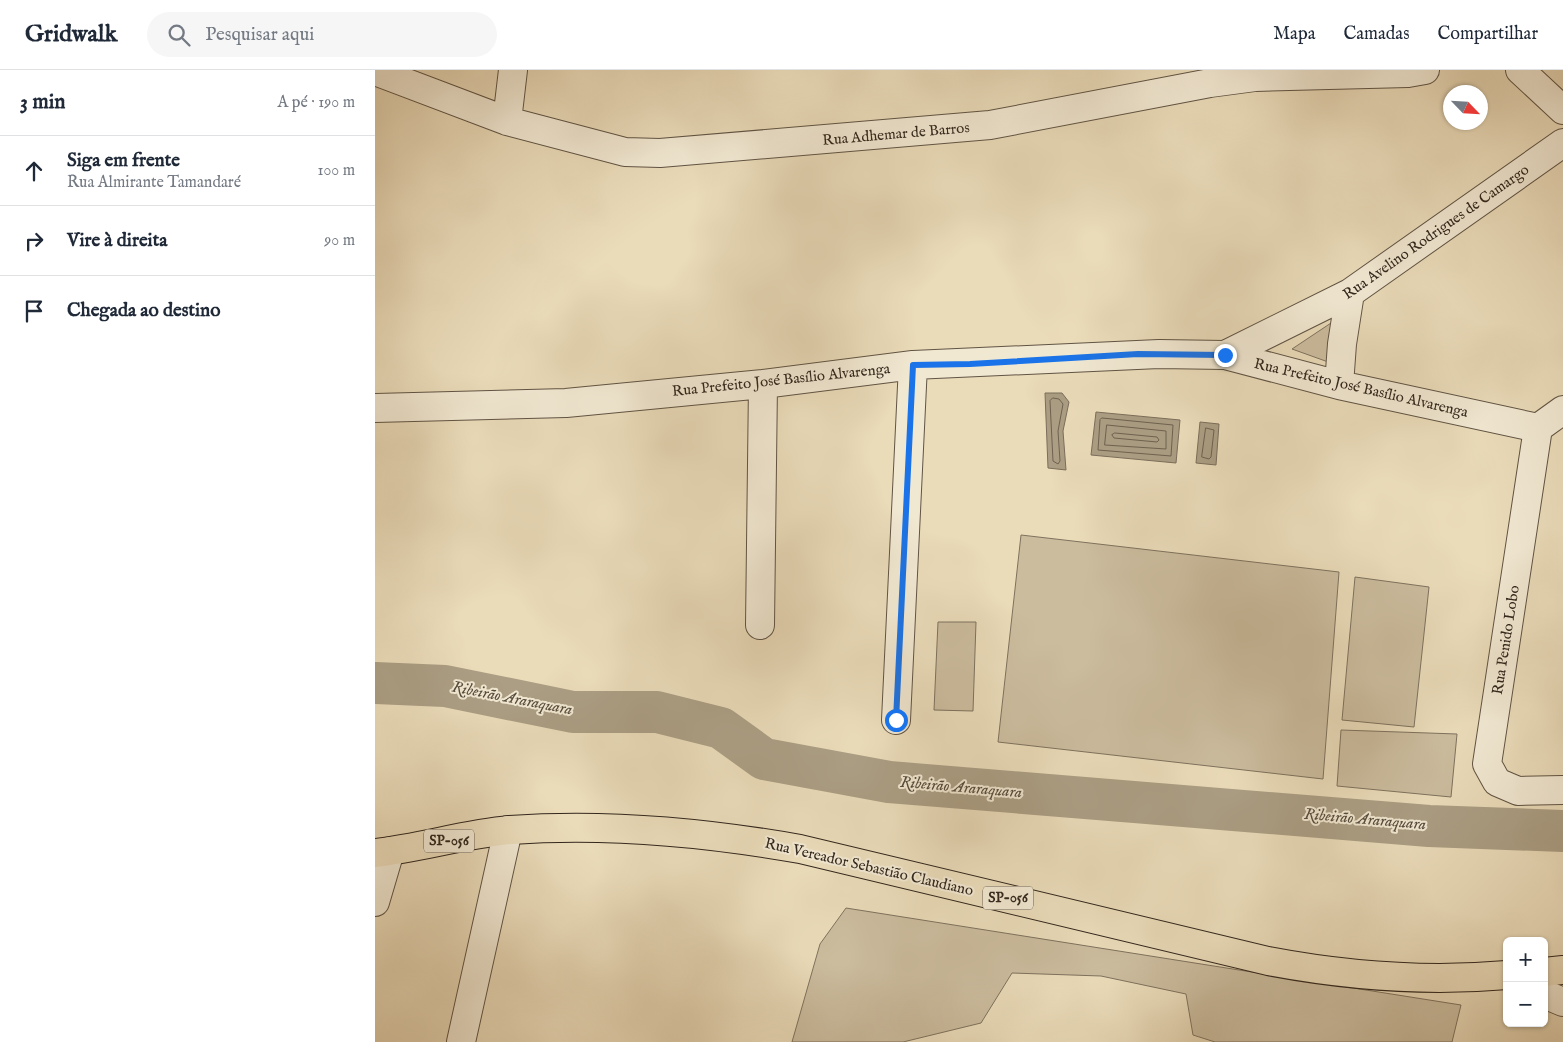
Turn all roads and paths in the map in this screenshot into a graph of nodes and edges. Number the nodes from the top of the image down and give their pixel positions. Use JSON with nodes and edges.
{"nodes":[{"id":1,"x":513,"y":70,"type":"edge"},
{"id":2,"x":1425,"y":70,"type":"edge"},
{"id":3,"x":1519,"y":70,"type":"edge"},
{"id":4,"x":375,"y":71,"type":"edge"},
{"id":5,"x":1563,"y":110,"type":"edge"},
{"id":6,"x":507,"y":121,"type":"junction"},
{"id":7,"x":1563,"y":143,"type":"edge"},
{"id":8,"x":1351,"y":293,"type":"junction"},
{"id":9,"x":1225,"y":355,"type":"junction"},
{"id":10,"x":913,"y":365,"type":"junction"},
{"id":11,"x":763,"y":384,"type":"junction"},
{"id":12,"x":1339,"y":385,"type":"junction"},
{"id":13,"x":375,"y":408,"type":"edge"},
{"id":14,"x":1563,"y":410,"type":"edge"},
{"id":15,"x":1538,"y":428,"type":"junction"},
{"id":16,"x":760,"y":625,"type":"dead end"},
{"id":17,"x":896,"y":720,"type":"dead end"},
{"id":18,"x":1563,"y":790,"type":"edge"},
{"id":19,"x":508,"y":830,"type":"junction"},
{"id":20,"x":382,"y":852,"type":"edge"},
{"id":21,"x":375,"y":902,"type":"edge"},
{"id":22,"x":1563,"y":970,"type":"edge"},
{"id":23,"x":1548,"y":972,"type":"edge"},
{"id":24,"x":1503,"y":976,"type":"edge"},
{"id":25,"x":1548,"y":996,"type":"edge"},
{"id":26,"x":1563,"y":1002,"type":"edge"},
{"id":27,"x":461,"y":1042,"type":"edge"}],
"edges":[{"from":1,"to":6,"type":"street"},
{"from":2,"to":6,"type":"street","name":"Rua Adhemar de Barros"},
{"from":3,"to":5,"type":"street"},
{"from":4,"to":6,"type":"street","name":"Rua Adhemar de Barros"},
{"from":7,"to":8,"type":"street","name":"Rua Avelino Rodrigues de Camargo"},
{"from":8,"to":9,"type":"street","name":"Rua Avelino Rodrigues de Camargo"},
{"from":8,"to":12,"type":"street"},
{"from":9,"to":10,"type":"street","name":"Rua Prefeito José Basílio Alvarenga"},
{"from":9,"to":12,"type":"street","name":"Rua Prefeito José Basílio Alvarenga"},
{"from":10,"to":11,"type":"street","name":"Rua Prefeito José Basílio Alvarenga"},
{"from":10,"to":17,"type":"street"},
{"from":11,"to":13,"type":"street","name":"Rua Prefeito José Basílio Alvarenga"},
{"from":11,"to":16,"type":"street"},
{"from":12,"to":15,"type":"street","name":"Rua Prefeito José Basílio Alvarenga"},
{"from":14,"to":15,"type":"street"},
{"from":15,"to":18,"type":"street","name":"Rua Penido Lobo"},
{"from":19,"to":20,"type":"main road","name":"Rua Vereador Sebastião Claudiano","number":"SP-056"},
{"from":19,"to":24,"type":"main road","name":"Rua Vereador Sebastião Claudiano","number":"SP-056"},
{"from":19,"to":27,"type":"street"},
{"from":20,"to":21,"type":"street"},
{"from":22,"to":23,"type":"main road"},
{"from":25,"to":26,"type":"street"}]}
